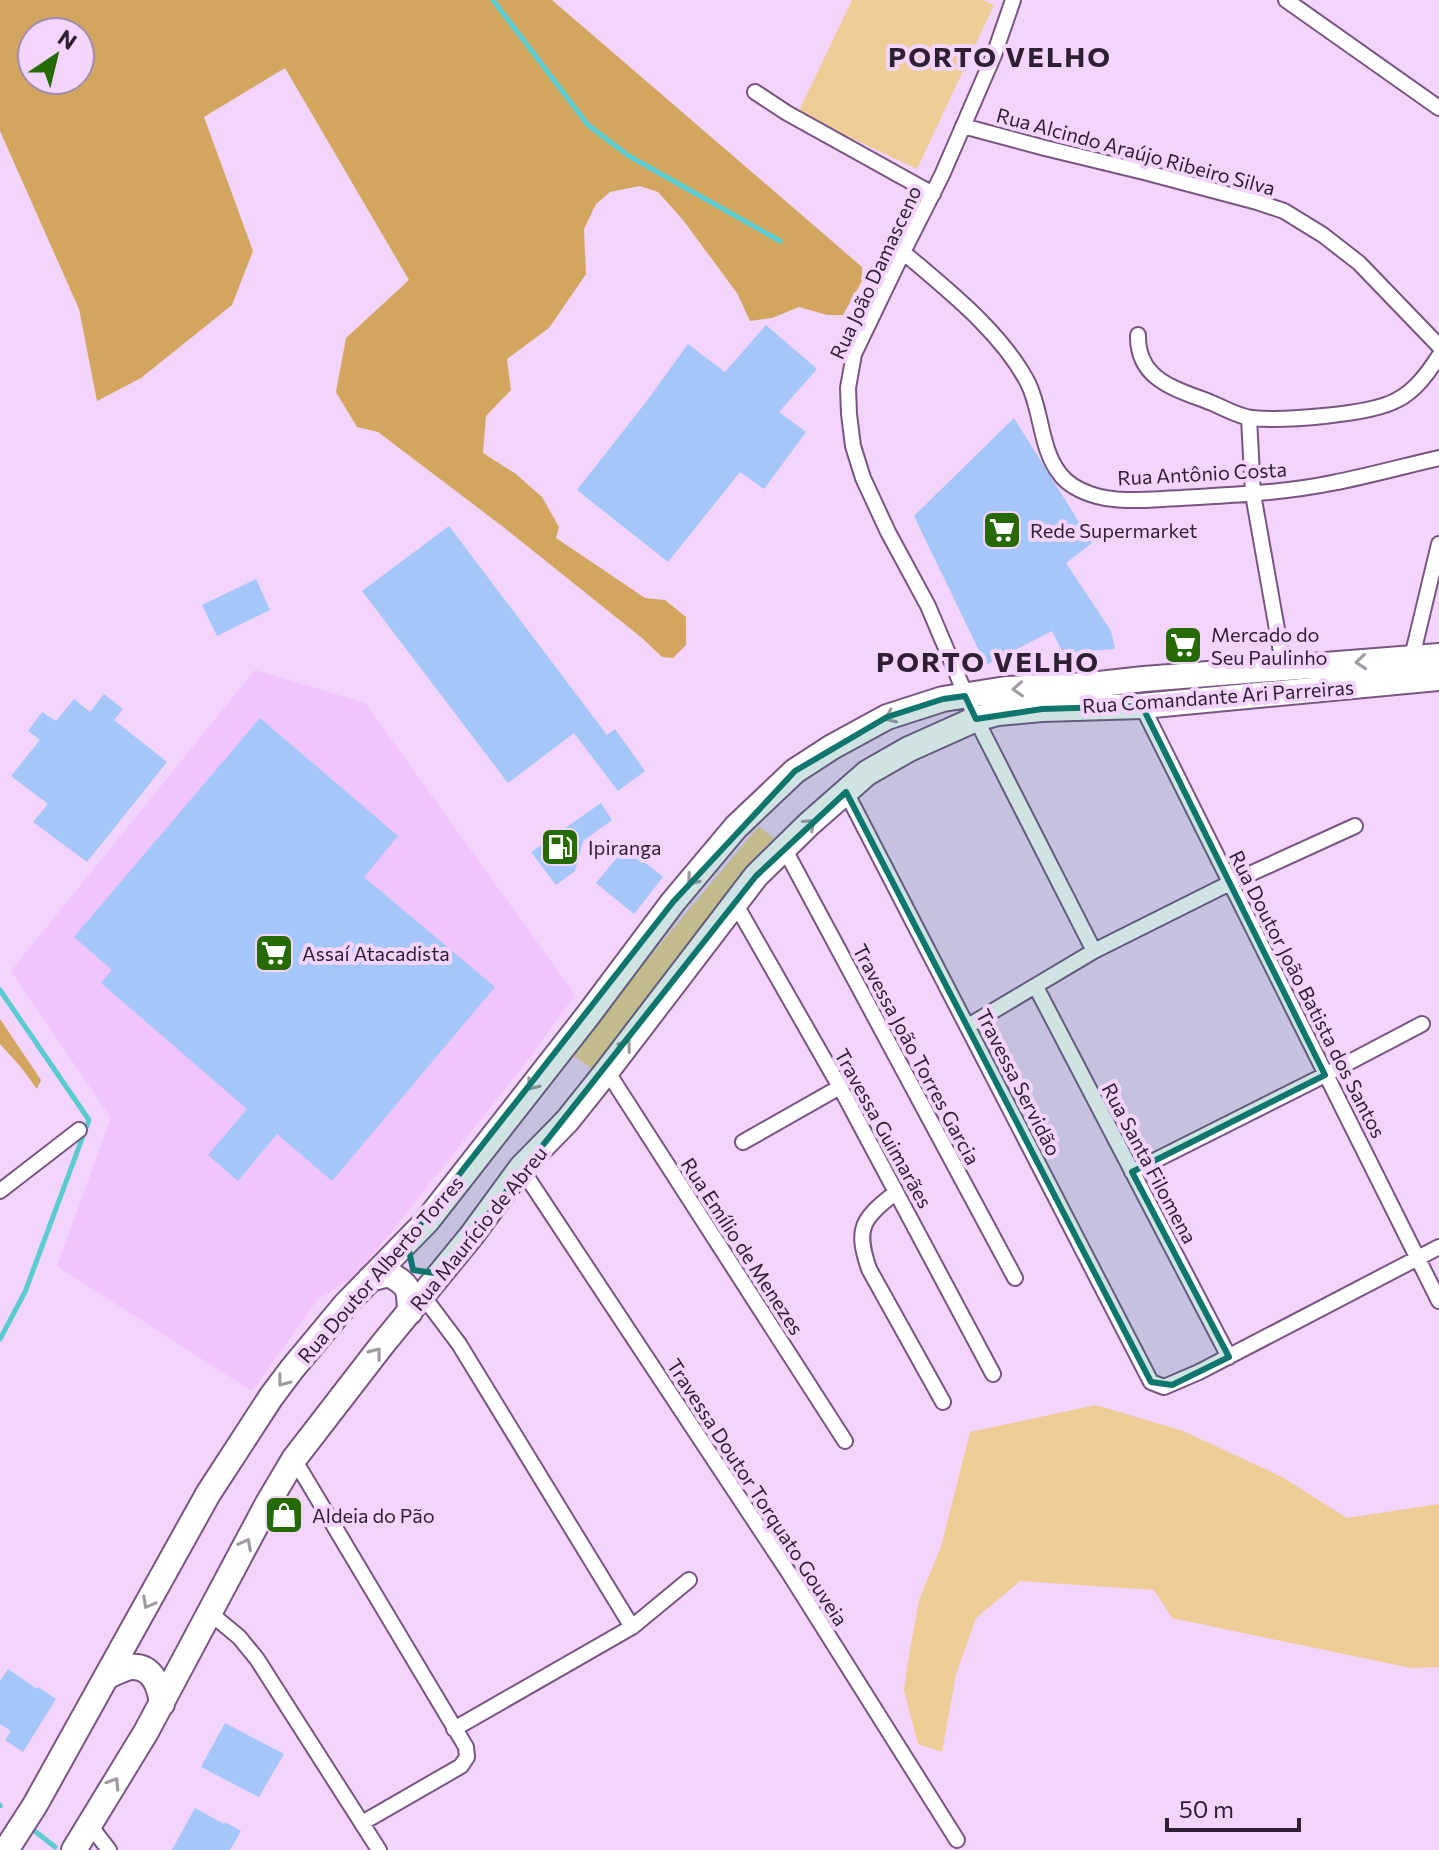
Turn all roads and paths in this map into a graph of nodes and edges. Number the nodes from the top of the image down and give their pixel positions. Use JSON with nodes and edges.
{"nodes":[{"id":1,"x":1013,"y":0,"type":"edge"},
{"id":2,"x":1286,"y":0,"type":"edge"},
{"id":3,"x":755,"y":92,"type":"dead end"},
{"id":4,"x":1439,"y":108,"type":"edge"},
{"id":5,"x":963,"y":126,"type":"junction"},
{"id":6,"x":933,"y":194,"type":"junction"},
{"id":7,"x":903,"y":252,"type":"junction"},
{"id":8,"x":1138,"y":335,"type":"dead end"},
{"id":9,"x":1439,"y":346,"type":"edge"},
{"id":10,"x":1439,"y":356,"type":"edge"},
{"id":11,"x":1249,"y":418,"type":"junction"},
{"id":12,"x":1439,"y":458,"type":"edge"},
{"id":13,"x":1253,"y":494,"type":"junction"},
{"id":14,"x":1439,"y":544,"type":"edge"},
{"id":15,"x":1439,"y":656,"type":"edge"},
{"id":16,"x":1412,"y":657,"type":"junction"},
{"id":17,"x":1284,"y":669,"type":"junction"},
{"id":18,"x":1439,"y":678,"type":"edge"},
{"id":19,"x":965,"y":696,"type":"junction"},
{"id":20,"x":1142,"y":706,"type":"junction"},
{"id":21,"x":987,"y":716,"type":"junction"},
{"id":22,"x":846,"y":792,"type":"junction"},
{"id":23,"x":1355,"y":826,"type":"dead end"},
{"id":24,"x":784,"y":848,"type":"junction"},
{"id":25,"x":1230,"y":883,"type":"junction"},
{"id":26,"x":735,"y":903,"type":"junction"},
{"id":27,"x":1094,"y":951,"type":"junction"},
{"id":28,"x":1036,"y":987,"type":"junction"},
{"id":29,"x":1422,"y":1024,"type":"dead end"},
{"id":30,"x":968,"y":1026,"type":"junction"},
{"id":31,"x":607,"y":1071,"type":"junction"},
{"id":32,"x":1325,"y":1075,"type":"junction"},
{"id":33,"x":840,"y":1087,"type":"junction"},
{"id":34,"x":79,"y":1130,"type":"dead end"},
{"id":35,"x":743,"y":1142,"type":"dead end"},
{"id":36,"x":521,"y":1168,"type":"junction"},
{"id":37,"x":1132,"y":1172,"type":"junction"},
{"id":38,"x":0,"y":1191,"type":"edge"},
{"id":39,"x":895,"y":1193,"type":"junction"},
{"id":40,"x":407,"y":1241,"type":"junction"},
{"id":41,"x":1439,"y":1247,"type":"edge"},
{"id":42,"x":1418,"y":1257,"type":"junction"},
{"id":43,"x":441,"y":1274,"type":"junction"},
{"id":44,"x":1015,"y":1278,"type":"dead end"},
{"id":45,"x":370,"y":1279,"type":"junction"},
{"id":46,"x":1439,"y":1301,"type":"edge"},
{"id":47,"x":417,"y":1304,"type":"junction"},
{"id":48,"x":1229,"y":1357,"type":"junction"},
{"id":49,"x":993,"y":1374,"type":"dead end"},
{"id":50,"x":943,"y":1402,"type":"dead end"},
{"id":51,"x":845,"y":1441,"type":"dead end"},
{"id":52,"x":294,"y":1459,"type":"junction"},
{"id":53,"x":689,"y":1580,"type":"dead end"},
{"id":54,"x":210,"y":1613,"type":"junction"},
{"id":55,"x":632,"y":1627,"type":"junction"},
{"id":56,"x":106,"y":1677,"type":"junction"},
{"id":57,"x":162,"y":1704,"type":"junction"},
{"id":58,"x":454,"y":1729,"type":"junction"},
{"id":59,"x":362,"y":1823,"type":"junction"},
{"id":60,"x":89,"y":1824,"type":"junction"},
{"id":61,"x":957,"y":1840,"type":"dead end"},
{"id":62,"x":6,"y":1850,"type":"edge"},
{"id":63,"x":74,"y":1850,"type":"edge"},
{"id":64,"x":109,"y":1850,"type":"edge"},
{"id":65,"x":379,"y":1850,"type":"edge"}],
"edges":[{"from":1,"to":5,"type":"street","name":"Rua João Damasceno"},
{"from":2,"to":4,"type":"street"},
{"from":3,"to":6,"type":"street"},
{"from":5,"to":6,"type":"street","name":"Rua João Damasceno"},
{"from":5,"to":9,"type":"street","name":"Rua Alcindo Araújo Ribeiro Silva"},
{"from":6,"to":7,"type":"street","name":"Rua João Damasceno"},
{"from":7,"to":13,"type":"street","name":"Rua Antônio Costa"},
{"from":7,"to":19,"type":"street","name":"Rua João Damasceno"},
{"from":8,"to":11,"type":"street"},
{"from":10,"to":11,"type":"street"},
{"from":11,"to":13,"type":"street"},
{"from":12,"to":13,"type":"street","name":"Rua Antônio Costa"},
{"from":13,"to":17,"type":"street"},
{"from":14,"to":16,"type":"street"},
{"from":15,"to":16,"type":"main road","name":"Rua Doutor Alberto Torres"},
{"from":16,"to":17,"type":"main road","name":"Rua Doutor Alberto Torres","one_way":true},
{"from":17,"to":19,"type":"main road","name":"Rua Doutor Alberto Torres","one_way":true},
{"from":18,"to":20,"type":"main road","name":"Rua Comandante Ari Parreiras"},
{"from":19,"to":21,"type":"street","name":"Rua João Damasceno"},
{"from":19,"to":40,"type":"main road","name":"Rua Doutor Alberto Torres","one_way":true},
{"from":20,"to":21,"type":"main road","name":"Rua Comandante Ari Parreiras"},
{"from":20,"to":25,"type":"street","name":"Rua Doutor João Batista dos Santos"},
{"from":21,"to":22,"type":"main road","name":"Rua Maurício de Abreu"},
{"from":21,"to":27,"type":"street","name":"Rua João Damasceno"},
{"from":24,"to":22,"type":"main road","name":"Rua Maurício de Abreu","one_way":true},
{"from":22,"to":30,"type":"street","name":"Travessa Servidão"},
{"from":23,"to":25,"type":"street"},
{"from":24,"to":26,"type":"main road","name":"Rua Maurício de Abreu"},
{"from":24,"to":44,"type":"street","name":"Travessa João Torres Garcia"},
{"from":25,"to":27,"type":"street"},
{"from":25,"to":32,"type":"street","name":"Rua Doutor João Batista dos Santos"},
{"from":31,"to":26,"type":"main road","name":"Rua Maurício de Abreu","one_way":true},
{"from":26,"to":33,"type":"street","name":"Travessa Guimarães"},
{"from":27,"to":28,"type":"street"},
{"from":28,"to":30,"type":"street"},
{"from":28,"to":37,"type":"street","name":"Rua Santa Filomena"},
{"from":29,"to":32,"type":"street"},
{"from":30,"to":48,"type":"street","name":"Travessa Servidão"},
{"from":31,"to":36,"type":"main road","name":"Rua Maurício de Abreu"},
{"from":31,"to":51,"type":"street","name":"Rua Emílio de Menezes"},
{"from":32,"to":37,"type":"street"},
{"from":32,"to":42,"type":"street","name":"Rua Doutor João Batista dos Santos"},
{"from":33,"to":35,"type":"street"},
{"from":33,"to":39,"type":"street","name":"Travessa Guimarães"},
{"from":34,"to":38,"type":"street"},
{"from":36,"to":43,"type":"main road","name":"Rua Maurício de Abreu"},
{"from":36,"to":61,"type":"street","name":"Travessa Doutor Torquato Gouveia"},
{"from":37,"to":48,"type":"street","name":"Rua Santa Filomena"},
{"from":39,"to":49,"type":"street","name":"Travessa Guimarães"},
{"from":39,"to":50,"type":"street"},
{"from":40,"to":43,"type":"main road"},
{"from":40,"to":45,"type":"main road","name":"Rua Doutor Alberto Torres"},
{"from":41,"to":42,"type":"street"},
{"from":42,"to":46,"type":"street","name":"Rua Doutor João Batista dos Santos"},
{"from":42,"to":48,"type":"street"},
{"from":43,"to":47,"type":"main road","name":"Rua Maurício de Abreu"},
{"from":45,"to":47,"type":"main road"},
{"from":45,"to":56,"type":"main road","name":"Rua Doutor Alberto Torres","one_way":true},
{"from":52,"to":47,"type":"main road","name":"Rua Maurício de Abreu","one_way":true},
{"from":47,"to":55,"type":"street"},
{"from":54,"to":52,"type":"main road","name":"Rua Maurício de Abreu","one_way":true},
{"from":52,"to":58,"type":"street"},
{"from":53,"to":55,"type":"street"},
{"from":54,"to":57,"type":"main road","name":"Rua Maurício de Abreu"},
{"from":54,"to":59,"type":"street"},
{"from":55,"to":58,"type":"street"},
{"from":56,"to":57,"type":"main road"},
{"from":56,"to":62,"type":"main road","name":"Rua Doutor Alberto Torres"},
{"from":60,"to":57,"type":"main road","name":"Rua Maurício de Abreu","one_way":true},
{"from":58,"to":59,"type":"street"},
{"from":59,"to":65,"type":"street"},
{"from":60,"to":63,"type":"main road","name":"Rua Maurício de Abreu"},
{"from":60,"to":64,"type":"street"}]}
